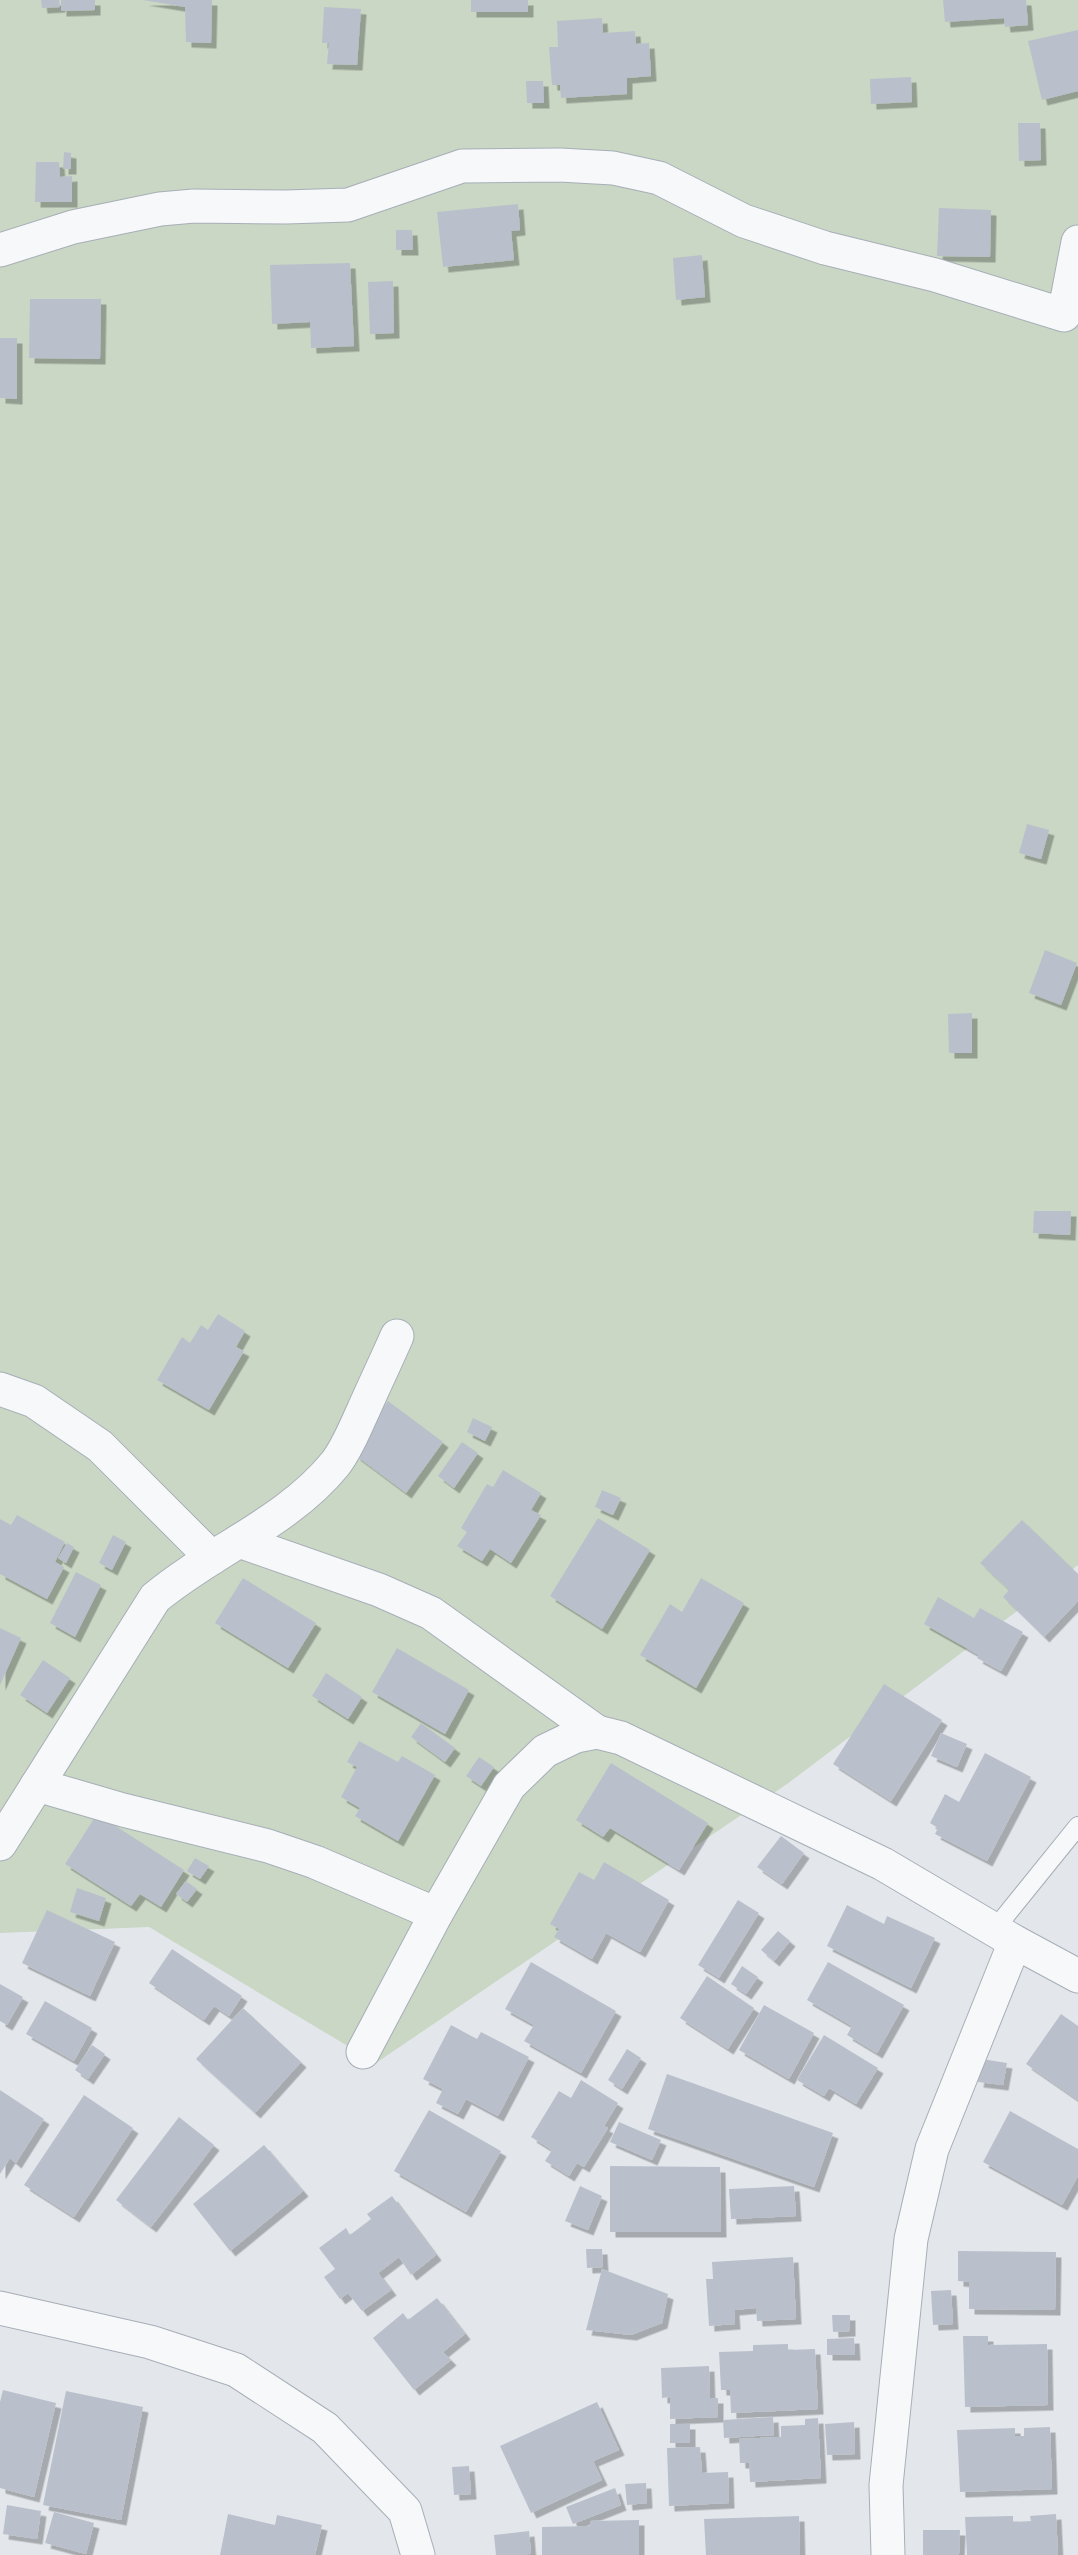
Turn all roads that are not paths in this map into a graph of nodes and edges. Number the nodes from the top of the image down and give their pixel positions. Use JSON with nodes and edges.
{"nodes":[{"id":1,"x":1078,"y":242,"type":"edge"},
{"id":2,"x":0,"y":250,"type":"edge"},
{"id":3,"x":397,"y":1336,"type":"dead end"},
{"id":4,"x":0,"y":1389,"type":"edge"},
{"id":5,"x":226,"y":1550,"type":"junction"},
{"id":6,"x":597,"y":1732,"type":"junction"},
{"id":7,"x":37,"y":1785,"type":"junction"},
{"id":8,"x":1078,"y":1826,"type":"edge"},
{"id":9,"x":0,"y":1844,"type":"edge"},
{"id":10,"x":436,"y":1914,"type":"junction"},
{"id":11,"x":1004,"y":1936,"type":"junction"},
{"id":12,"x":1078,"y":1976,"type":"edge"},
{"id":13,"x":363,"y":2052,"type":"dead end"},
{"id":14,"x":0,"y":2308,"type":"edge"},
{"id":15,"x":417,"y":2555,"type":"edge"},
{"id":16,"x":888,"y":2555,"type":"edge"}],
"edges":[{"from":1,"to":2,"type":"street"},
{"from":3,"to":5,"type":"street"},
{"from":4,"to":5,"type":"street"},
{"from":5,"to":6,"type":"street"},
{"from":5,"to":7,"type":"street"},
{"from":6,"to":10,"type":"street"},
{"from":6,"to":11,"type":"street"},
{"from":7,"to":9,"type":"street"},
{"from":7,"to":10,"type":"street"},
{"from":8,"to":11,"type":"lane"},
{"from":10,"to":13,"type":"street"},
{"from":11,"to":12,"type":"street"},
{"from":11,"to":16,"type":"street"},
{"from":14,"to":15,"type":"street"}]}
